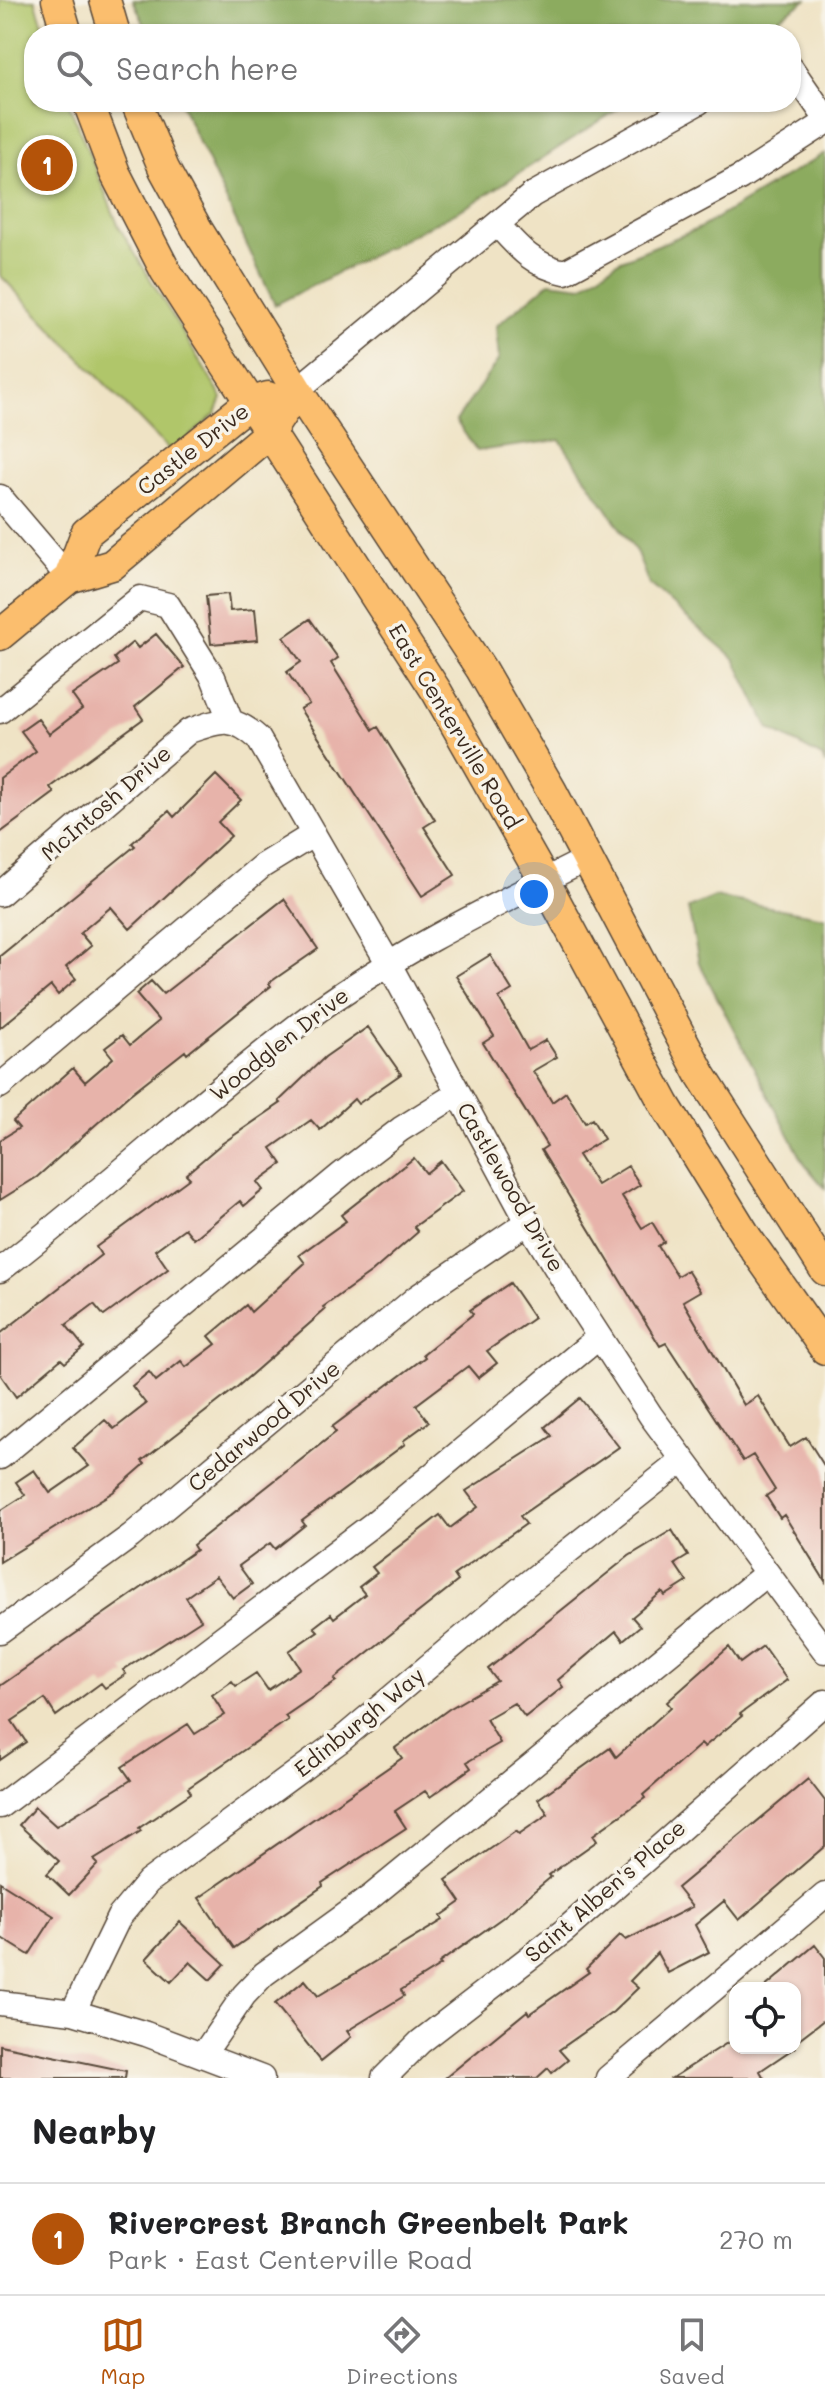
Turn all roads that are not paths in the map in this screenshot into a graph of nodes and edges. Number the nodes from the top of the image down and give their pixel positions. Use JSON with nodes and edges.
{"nodes":[{"id":1,"x":57,"y":0,"type":"edge"},
{"id":2,"x":105,"y":0,"type":"edge"},
{"id":3,"x":64,"y":24,"type":"edge"},
{"id":4,"x":112,"y":24,"type":"edge"},
{"id":5,"x":801,"y":83,"type":"edge"},
{"id":6,"x":92,"y":112,"type":"edge"},
{"id":7,"x":140,"y":112,"type":"edge"},
{"id":8,"x":681,"y":112,"type":"edge"},
{"id":9,"x":825,"y":120,"type":"edge"},
{"id":10,"x":497,"y":224,"type":"junction"},
{"id":11,"x":297,"y":390,"type":"junction"},
{"id":12,"x":249,"y":403,"type":"junction"},
{"id":13,"x":269,"y":433,"type":"junction"},
{"id":14,"x":0,"y":497,"type":"edge"},
{"id":15,"x":69,"y":578,"type":"junction"},
{"id":16,"x":0,"y":635,"type":"edge"},
{"id":17,"x":0,"y":711,"type":"edge"},
{"id":18,"x":225,"y":722,"type":"junction"},
{"id":19,"x":314,"y":834,"type":"junction"},
{"id":20,"x":587,"y":859,"type":"junction"},
{"id":21,"x":544,"y":880,"type":"junction"},
{"id":22,"x":0,"y":894,"type":"edge"},
{"id":23,"x":390,"y":966,"type":"junction"},
{"id":24,"x":0,"y":1086,"type":"edge"},
{"id":25,"x":457,"y":1094,"type":"junction"},
{"id":26,"x":528,"y":1222,"type":"junction"},
{"id":27,"x":0,"y":1270,"type":"edge"},
{"id":28,"x":825,"y":1270,"type":"edge"},
{"id":29,"x":599,"y":1337,"type":"junction"},
{"id":30,"x":825,"y":1349,"type":"edge"},
{"id":31,"x":0,"y":1457,"type":"edge"},
{"id":32,"x":683,"y":1460,"type":"junction"},
{"id":33,"x":767,"y":1573,"type":"junction"},
{"id":34,"x":0,"y":1631,"type":"edge"},
{"id":35,"x":825,"y":1651,"type":"edge"},
{"id":36,"x":825,"y":1702,"type":"edge"},
{"id":37,"x":0,"y":1806,"type":"edge"},
{"id":38,"x":825,"y":1895,"type":"edge"},
{"id":39,"x":0,"y":2003,"type":"edge"},
{"id":40,"x":73,"y":2012,"type":"junction"},
{"id":41,"x":203,"y":2055,"type":"junction"},
{"id":42,"x":262,"y":2078,"type":"edge"},
{"id":43,"x":384,"y":2078,"type":"edge"},
{"id":44,"x":608,"y":2078,"type":"edge"}],
"edges":[{"from":1,"to":3,"type":"main road"},
{"from":2,"to":4,"type":"main road"},
{"from":5,"to":9,"type":"street"},
{"from":6,"to":12,"type":"main road","name":"East Centerville Road"},
{"from":7,"to":11,"type":"main road"},
{"from":8,"to":10,"type":"street"},
{"from":9,"to":10,"type":"street"},
{"from":10,"to":11,"type":"street"},
{"from":11,"to":12,"type":"main road","name":"Castle Drive"},
{"from":11,"to":13,"type":"main road","name":"Castle Drive"},
{"from":11,"to":20,"type":"main road"},
{"from":12,"to":13,"type":"main road","name":"East Centerville Road"},
{"from":12,"to":15,"type":"main road","name":"Castle Drive"},
{"from":13,"to":15,"type":"main road","name":"Castle Drive"},
{"from":13,"to":21,"type":"main road","name":"East Centerville Road"},
{"from":14,"to":15,"type":"street"},
{"from":15,"to":16,"type":"main road","name":"Castle Drive"},
{"from":17,"to":18,"type":"street"},
{"from":18,"to":19,"type":"street","name":"Castlewood Drive"},
{"from":18,"to":22,"type":"street","name":"McIntosh Drive"},
{"from":19,"to":23,"type":"street","name":"Castlewood Drive"},
{"from":19,"to":24,"type":"street"},
{"from":20,"to":21,"type":"street","name":"Woodglen Drive"},
{"from":20,"to":28,"type":"main road"},
{"from":21,"to":23,"type":"street","name":"Woodglen Drive"},
{"from":21,"to":30,"type":"main road","name":"East Centerville Road"},
{"from":23,"to":25,"type":"street","name":"Castlewood Drive"},
{"from":23,"to":27,"type":"street","name":"Woodglen Drive"},
{"from":25,"to":26,"type":"street","name":"Castlewood Drive"},
{"from":25,"to":31,"type":"street"},
{"from":26,"to":29,"type":"street","name":"Castlewood Drive"},
{"from":26,"to":34,"type":"street","name":"Cedarwood Drive"},
{"from":29,"to":32,"type":"street","name":"Castlewood Drive"},
{"from":29,"to":37,"type":"street"},
{"from":32,"to":33,"type":"street","name":"Castlewood Drive"},
{"from":32,"to":40,"type":"street","name":"Edinburgh Way"},
{"from":33,"to":35,"type":"street","name":"Castlewood Drive"},
{"from":33,"to":41,"type":"street"},
{"from":36,"to":43,"type":"street","name":"Saint Alben's Place"},
{"from":38,"to":44,"type":"street"},
{"from":39,"to":40,"type":"street"},
{"from":40,"to":41,"type":"street"},
{"from":41,"to":42,"type":"street"}]}
